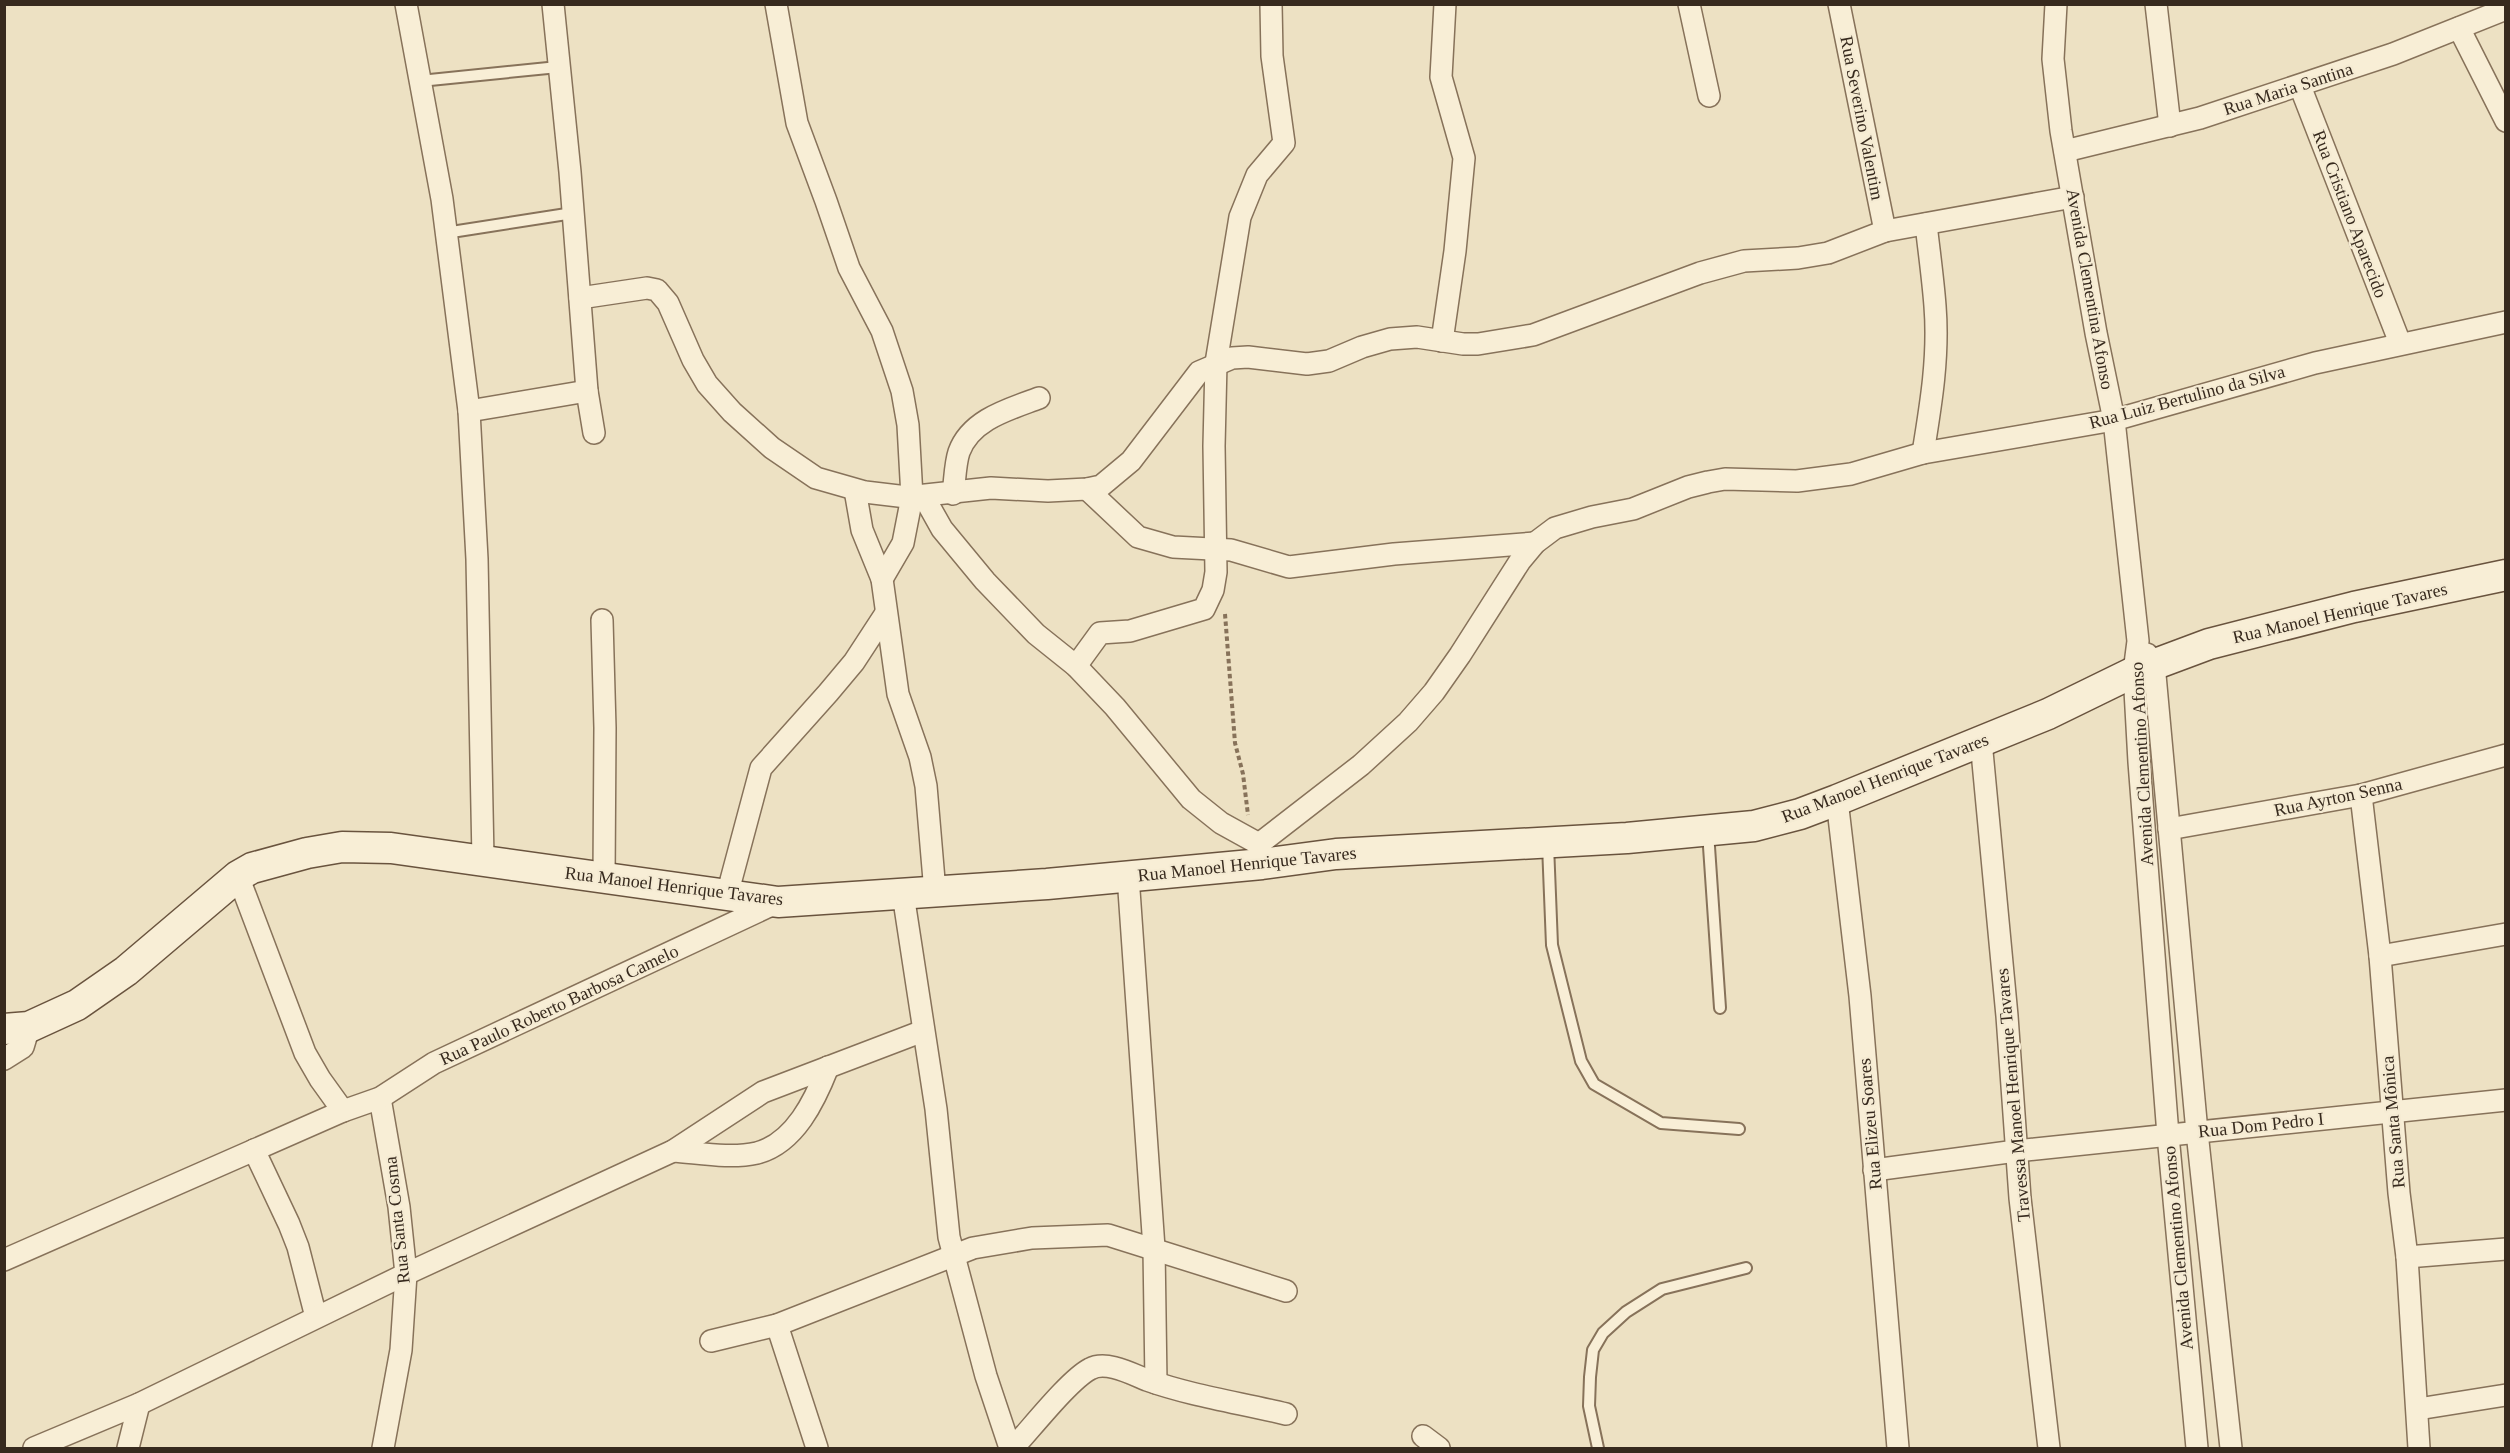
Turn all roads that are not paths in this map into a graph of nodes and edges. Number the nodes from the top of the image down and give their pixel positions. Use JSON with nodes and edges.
{"nodes":[{"id":1,"x":406,"y":4,"type":"edge"},
{"id":2,"x":553,"y":4,"type":"edge"},
{"id":3,"x":776,"y":4,"type":"edge"},
{"id":4,"x":1271,"y":4,"type":"edge"},
{"id":5,"x":1445,"y":4,"type":"edge"},
{"id":6,"x":1689,"y":4,"type":"edge"},
{"id":7,"x":1839,"y":4,"type":"edge"},
{"id":8,"x":2056,"y":4,"type":"edge"},
{"id":9,"x":2156,"y":4,"type":"edge"},
{"id":10,"x":2505,"y":9,"type":"edge"},
{"id":11,"x":2459,"y":28,"type":"junction"},
{"id":12,"x":558,"y":67,"type":"junction"},
{"id":13,"x":420,"y":81,"type":"junction"},
{"id":14,"x":2300,"y":86,"type":"junction"},
{"id":15,"x":1709,"y":96,"type":"dead end"},
{"id":16,"x":2505,"y":122,"type":"edge"},
{"id":17,"x":2170,"y":126,"type":"junction"},
{"id":18,"x":2065,"y":151,"type":"junction"},
{"id":19,"x":2073,"y":197,"type":"junction"},
{"id":20,"x":573,"y":213,"type":"junction"},
{"id":21,"x":1926,"y":224,"type":"junction"},
{"id":22,"x":1885,"y":231,"type":"junction"},
{"id":23,"x":446,"y":233,"type":"junction"},
{"id":24,"x":580,"y":298,"type":"junction"},
{"id":25,"x":2505,"y":322,"type":"edge"},
{"id":26,"x":1442,"y":341,"type":"junction"},
{"id":27,"x":2400,"y":343,"type":"junction"},
{"id":28,"x":1216,"y":363,"type":"junction"},
{"id":29,"x":587,"y":391,"type":"junction"},
{"id":30,"x":1039,"y":398,"type":"dead end"},
{"id":31,"x":469,"y":411,"type":"junction"},
{"id":32,"x":2114,"y":420,"type":"junction"},
{"id":33,"x":594,"y":433,"type":"dead end"},
{"id":34,"x":1923,"y":453,"type":"junction"},
{"id":35,"x":1087,"y":489,"type":"junction"},
{"id":36,"x":855,"y":490,"type":"junction"},
{"id":37,"x":953,"y":494,"type":"junction"},
{"id":38,"x":918,"y":497,"type":"junction"},
{"id":39,"x":1535,"y":543,"type":"junction"},
{"id":40,"x":1216,"y":549,"type":"junction"},
{"id":41,"x":2505,"y":575,"type":"edge"},
{"id":42,"x":882,"y":579,"type":"junction"},
{"id":43,"x":886,"y":613,"type":"junction"},
{"id":44,"x":602,"y":620,"type":"dead end"},
{"id":45,"x":2142,"y":659,"type":"junction"},
{"id":46,"x":1076,"y":666,"type":"junction"},
{"id":47,"x":1981,"y":741,"type":"junction"},
{"id":48,"x":2505,"y":755,"type":"edge"},
{"id":49,"x":2361,"y":795,"type":"junction"},
{"id":50,"x":1837,"y":800,"type":"junction"},
{"id":51,"x":2169,"y":829,"type":"junction"},
{"id":52,"x":1708,"y":832,"type":"junction"},
{"id":53,"x":1548,"y":842,"type":"junction"},
{"id":54,"x":1257,"y":849,"type":"junction"},
{"id":55,"x":483,"y":860,"type":"junction"},
{"id":56,"x":238,"y":876,"type":"junction"},
{"id":57,"x":1128,"y":876,"type":"junction"},
{"id":58,"x":603,"y":879,"type":"junction"},
{"id":59,"x":935,"y":892,"type":"junction"},
{"id":60,"x":903,"y":894,"type":"junction"},
{"id":61,"x":727,"y":896,"type":"junction"},
{"id":62,"x":778,"y":902,"type":"junction"},
{"id":63,"x":2505,"y":934,"type":"edge"},
{"id":64,"x":2380,"y":956,"type":"junction"},
{"id":65,"x":1720,"y":1008,"type":"dead end"},
{"id":66,"x":17,"y":1028,"type":"edge"},
{"id":67,"x":923,"y":1031,"type":"junction"},
{"id":68,"x":4,"y":1059,"type":"edge"},
{"id":69,"x":828,"y":1066,"type":"junction"},
{"id":70,"x":380,"y":1098,"type":"junction"},
{"id":71,"x":2505,"y":1101,"type":"edge"},
{"id":72,"x":343,"y":1111,"type":"junction"},
{"id":73,"x":2392,"y":1111,"type":"junction"},
{"id":74,"x":1739,"y":1129,"type":"dead end"},
{"id":75,"x":2197,"y":1132,"type":"junction"},
{"id":76,"x":2168,"y":1135,"type":"junction"},
{"id":77,"x":254,"y":1150,"type":"junction"},
{"id":78,"x":674,"y":1151,"type":"junction"},
{"id":79,"x":2016,"y":1151,"type":"junction"},
{"id":80,"x":1874,"y":1170,"type":"junction"},
{"id":81,"x":1154,"y":1248,"type":"junction"},
{"id":82,"x":2505,"y":1248,"type":"edge"},
{"id":83,"x":954,"y":1256,"type":"junction"},
{"id":84,"x":2407,"y":1257,"type":"junction"},
{"id":85,"x":4,"y":1260,"type":"edge"},
{"id":86,"x":1746,"y":1268,"type":"dead end"},
{"id":87,"x":406,"y":1274,"type":"junction"},
{"id":88,"x":1286,"y":1291,"type":"dead end"},
{"id":89,"x":316,"y":1317,"type":"junction"},
{"id":90,"x":777,"y":1325,"type":"junction"},
{"id":91,"x":2219,"y":1334,"type":"junction"},
{"id":92,"x":2187,"y":1340,"type":"junction"},
{"id":93,"x":711,"y":1341,"type":"dead end"},
{"id":94,"x":1156,"y":1383,"type":"junction"},
{"id":95,"x":2505,"y":1395,"type":"edge"},
{"id":96,"x":139,"y":1404,"type":"junction"},
{"id":97,"x":2418,"y":1409,"type":"junction"},
{"id":98,"x":1286,"y":1414,"type":"dead end"},
{"id":99,"x":1422,"y":1436,"type":"dead end"},
{"id":100,"x":34,"y":1449,"type":"edge"},
{"id":101,"x":128,"y":1449,"type":"edge"},
{"id":102,"x":383,"y":1449,"type":"edge"},
{"id":103,"x":817,"y":1449,"type":"edge"},
{"id":104,"x":1011,"y":1449,"type":"edge"},
{"id":105,"x":1440,"y":1449,"type":"edge"},
{"id":106,"x":1598,"y":1449,"type":"edge"},
{"id":107,"x":1898,"y":1449,"type":"edge"},
{"id":108,"x":2049,"y":1449,"type":"edge"},
{"id":109,"x":2197,"y":1449,"type":"edge"},
{"id":110,"x":2231,"y":1449,"type":"edge"},
{"id":111,"x":2420,"y":1449,"type":"edge"}],
"edges":[{"from":1,"to":13,"type":"street"},
{"from":2,"to":12,"type":"street"},
{"from":3,"to":38,"type":"street"},
{"from":4,"to":28,"type":"street"},
{"from":5,"to":26,"type":"street"},
{"from":6,"to":15,"type":"street"},
{"from":7,"to":22,"type":"street","name":"Rua Severino Valentim"},
{"from":8,"to":18,"type":"street","name":"Avenida Clementina Afonso"},
{"from":9,"to":17,"type":"street"},
{"from":10,"to":11,"type":"street","name":"Rua Maria Santina"},
{"from":11,"to":14,"type":"street","name":"Rua Maria Santina"},
{"from":11,"to":16,"type":"street"},
{"from":12,"to":13,"type":"lane"},
{"from":12,"to":20,"type":"street"},
{"from":13,"to":23,"type":"street"},
{"from":14,"to":17,"type":"street","name":"Rua Maria Santina"},
{"from":14,"to":27,"type":"street","name":"Rua Cristiano Aparecido"},
{"from":17,"to":18,"type":"street","name":"Rua Maria Santina"},
{"from":18,"to":19,"type":"street","name":"Avenida Clementina Afonso"},
{"from":19,"to":21,"type":"street"},
{"from":19,"to":32,"type":"street","name":"Avenida Clementina Afonso"},
{"from":20,"to":23,"type":"lane"},
{"from":20,"to":24,"type":"street"},
{"from":21,"to":22,"type":"street"},
{"from":21,"to":34,"type":"street"},
{"from":22,"to":26,"type":"street"},
{"from":23,"to":31,"type":"street"},
{"from":24,"to":29,"type":"street"},
{"from":24,"to":36,"type":"street"},
{"from":25,"to":27,"type":"street","name":"Rua Luiz Bertulino da Silva"},
{"from":26,"to":28,"type":"street"},
{"from":27,"to":32,"type":"street","name":"Rua Luiz Bertulino da Silva"},
{"from":28,"to":35,"type":"street"},
{"from":28,"to":40,"type":"street"},
{"from":29,"to":31,"type":"street"},
{"from":29,"to":33,"type":"street"},
{"from":30,"to":37,"type":"street"},
{"from":31,"to":55,"type":"street"},
{"from":32,"to":34,"type":"street","name":"Rua Luiz Bertulino da Silva"},
{"from":32,"to":45,"type":"street","name":"Avenida Clementina Afonso"},
{"from":34,"to":39,"type":"street","name":"Rua Luiz Bertulino da Silva"},
{"from":35,"to":37,"type":"street"},
{"from":35,"to":40,"type":"street"},
{"from":36,"to":38,"type":"street"},
{"from":36,"to":42,"type":"street"},
{"from":37,"to":38,"type":"street"},
{"from":38,"to":42,"type":"street"},
{"from":38,"to":46,"type":"street"},
{"from":39,"to":40,"type":"street"},
{"from":39,"to":54,"type":"street"},
{"from":40,"to":46,"type":"street"},
{"from":41,"to":45,"type":"street","name":"Rua Manoel Henrique Tavares"},
{"from":42,"to":43,"type":"street"},
{"from":43,"to":59,"type":"street"},
{"from":43,"to":61,"type":"street"},
{"from":44,"to":58,"type":"street"},
{"from":45,"to":47,"type":"street","name":"Rua Manoel Henrique Tavares"},
{"from":45,"to":51,"type":"street","name":"Avenida Clementino Afonso"},
{"from":45,"to":76,"type":"street","name":"Avenida Clementino Afonso"},
{"from":46,"to":54,"type":"street"},
{"from":47,"to":50,"type":"street","name":"Rua Manoel Henrique Tavares"},
{"from":47,"to":79,"type":"street","name":"Travessa Manoel Henrique Tavares"},
{"from":48,"to":49,"type":"street","name":"Rua Ayrton Senna"},
{"from":49,"to":51,"type":"street","name":"Rua Ayrton Senna"},
{"from":49,"to":64,"type":"street","name":"Rua Santa Mônica"},
{"from":50,"to":52,"type":"street","name":"Rua Manoel Henrique Tavares"},
{"from":50,"to":80,"type":"street","name":"Rua Elizeu Soares"},
{"from":51,"to":75,"type":"street","name":"Avenida Clementino Afonso"},
{"from":52,"to":53,"type":"street","name":"Rua Manoel Henrique Tavares"},
{"from":52,"to":65,"type":"lane"},
{"from":53,"to":54,"type":"street","name":"Rua Manoel Henrique Tavares"},
{"from":53,"to":74,"type":"lane"},
{"from":54,"to":57,"type":"street","name":"Rua Manoel Henrique Tavares"},
{"from":55,"to":56,"type":"street","name":"Rua Manoel Henrique Tavares"},
{"from":55,"to":58,"type":"street","name":"Rua Manoel Henrique Tavares"},
{"from":56,"to":66,"type":"street","name":"Rua Manoel Henrique Tavares"},
{"from":56,"to":72,"type":"street"},
{"from":57,"to":59,"type":"street","name":"Rua Manoel Henrique Tavares"},
{"from":57,"to":81,"type":"street"},
{"from":58,"to":61,"type":"street","name":"Rua Manoel Henrique Tavares"},
{"from":59,"to":60,"type":"street","name":"Rua Manoel Henrique Tavares"},
{"from":60,"to":62,"type":"street","name":"Rua Manoel Henrique Tavares"},
{"from":60,"to":67,"type":"street"},
{"from":61,"to":62,"type":"street","name":"Rua Manoel Henrique Tavares"},
{"from":62,"to":70,"type":"street","name":"Rua Paulo Roberto Barbosa Camelo"},
{"from":63,"to":64,"type":"street"},
{"from":64,"to":73,"type":"street","name":"Rua Santa Mônica"},
{"from":66,"to":68,"type":"street"},
{"from":67,"to":69,"type":"street"},
{"from":67,"to":83,"type":"street"},
{"from":69,"to":78,"type":"street"},
{"from":69,"to":78,"type":"street"},
{"from":70,"to":72,"type":"street","name":"Rua Paulo Roberto Barbosa Camelo"},
{"from":70,"to":87,"type":"street","name":"Rua Santa Cosma"},
{"from":71,"to":73,"type":"street","name":"Rua Dom Pedro I"},
{"from":72,"to":77,"type":"street","name":"Rua Paulo Roberto Barbosa Camelo"},
{"from":73,"to":75,"type":"street","name":"Rua Dom Pedro I"},
{"from":73,"to":84,"type":"street","name":"Rua Santa Mônica"},
{"from":75,"to":76,"type":"street","name":"Rua Dom Pedro I"},
{"from":75,"to":91,"type":"street","name":"Avenida Clementino Afonso"},
{"from":76,"to":79,"type":"street","name":"Rua Dom Pedro I"},
{"from":76,"to":92,"type":"street","name":"Avenida Clementino Afonso"},
{"from":77,"to":85,"type":"street","name":"Rua Paulo Roberto Barbosa Camelo"},
{"from":77,"to":89,"type":"street"},
{"from":78,"to":87,"type":"street"},
{"from":79,"to":80,"type":"street","name":"Rua Dom Pedro I"},
{"from":79,"to":108,"type":"street","name":"Travessa Manoel Henrique Tavares"},
{"from":80,"to":107,"type":"street","name":"Rua Elizeu Soares"},
{"from":81,"to":83,"type":"street"},
{"from":81,"to":88,"type":"street"},
{"from":81,"to":94,"type":"street"},
{"from":82,"to":84,"type":"street"},
{"from":83,"to":90,"type":"street"},
{"from":83,"to":104,"type":"street"},
{"from":84,"to":97,"type":"street","name":"Rua Santa Mônica"},
{"from":86,"to":106,"type":"lane"},
{"from":87,"to":89,"type":"street"},
{"from":87,"to":102,"type":"street","name":"Rua Santa Cosma"},
{"from":89,"to":96,"type":"street"},
{"from":90,"to":93,"type":"street"},
{"from":90,"to":103,"type":"street"},
{"from":91,"to":92,"type":"street"},
{"from":91,"to":110,"type":"street","name":"Avenida Clementino Afonso"},
{"from":92,"to":109,"type":"street","name":"Avenida Clementino Afonso"},
{"from":94,"to":98,"type":"street"},
{"from":94,"to":104,"type":"street"},
{"from":95,"to":97,"type":"street"},
{"from":96,"to":100,"type":"street"},
{"from":96,"to":101,"type":"street"},
{"from":97,"to":111,"type":"street","name":"Rua Santa Mônica"},
{"from":99,"to":105,"type":"street"}]}
